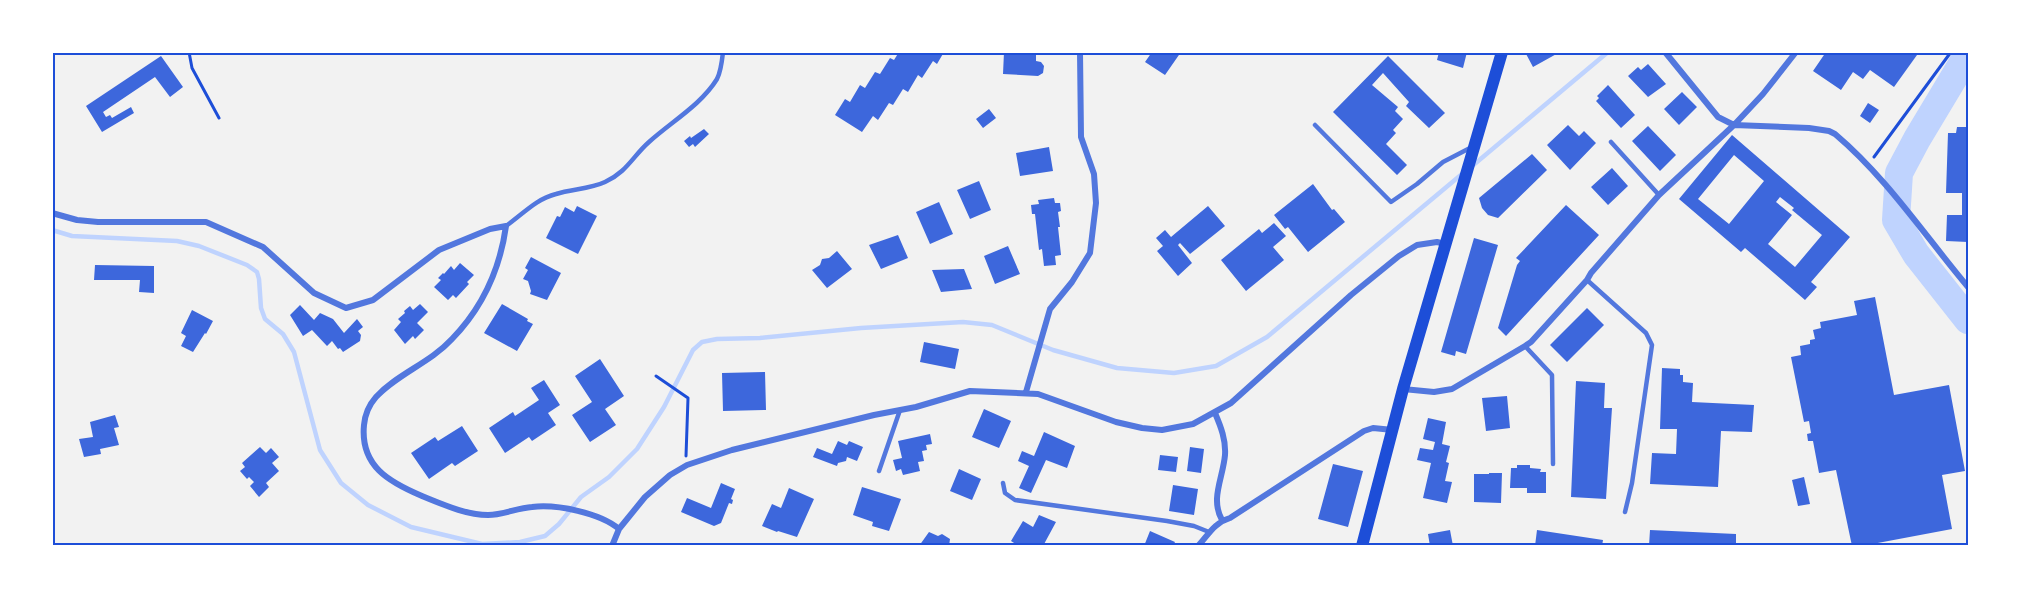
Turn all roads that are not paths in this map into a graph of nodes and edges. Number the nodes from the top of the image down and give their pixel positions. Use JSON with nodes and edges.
{"nodes":[{"id":1,"x":723,"y":52,"type":"edge"},
{"id":2,"x":1080,"y":52,"type":"edge"},
{"id":3,"x":1502,"y":52,"type":"edge"},
{"id":4,"x":1665,"y":52,"type":"edge"},
{"id":5,"x":1797,"y":52,"type":"edge"},
{"id":6,"x":1315,"y":125,"type":"dead end"},
{"id":7,"x":1734,"y":125,"type":"junction"},
{"id":8,"x":1611,"y":142,"type":"dead end"},
{"id":9,"x":1474,"y":146,"type":"junction"},
{"id":10,"x":1659,"y":195,"type":"junction"},
{"id":11,"x":52,"y":213,"type":"edge"},
{"id":12,"x":506,"y":226,"type":"junction"},
{"id":13,"x":1446,"y":244,"type":"junction"},
{"id":14,"x":1587,"y":280,"type":"junction"},
{"id":15,"x":1968,"y":287,"type":"edge"},
{"id":16,"x":1525,"y":346,"type":"junction"},
{"id":17,"x":1403,"y":389,"type":"junction"},
{"id":18,"x":1026,"y":392,"type":"junction"},
{"id":19,"x":900,"y":410,"type":"junction"},
{"id":20,"x":1215,"y":413,"type":"junction"},
{"id":21,"x":1393,"y":430,"type":"junction"},
{"id":22,"x":1553,"y":464,"type":"dead end"},
{"id":23,"x":879,"y":471,"type":"dead end"},
{"id":24,"x":1003,"y":483,"type":"dead end"},
{"id":25,"x":1625,"y":512,"type":"dead end"},
{"id":26,"x":1222,"y":520,"type":"junction"},
{"id":27,"x":619,"y":529,"type":"junction"},
{"id":28,"x":1209,"y":532,"type":"junction"},
{"id":29,"x":612,"y":546,"type":"edge"},
{"id":30,"x":1198,"y":546,"type":"edge"},
{"id":31,"x":1362,"y":546,"type":"edge"}],
"edges":[{"from":1,"to":12,"type":"lane"},
{"from":2,"to":18,"type":"street"},
{"from":3,"to":9,"type":"main road"},
{"from":4,"to":7,"type":"street"},
{"from":5,"to":7,"type":"street"},
{"from":6,"to":9,"type":"lane"},
{"from":7,"to":10,"type":"street"},
{"from":7,"to":15,"type":"street"},
{"from":8,"to":10,"type":"lane"},
{"from":9,"to":13,"type":"main road"},
{"from":10,"to":14,"type":"street"},
{"from":11,"to":12,"type":"street"},
{"from":12,"to":27,"type":"street"},
{"from":13,"to":17,"type":"main road"},
{"from":13,"to":20,"type":"street"},
{"from":14,"to":16,"type":"street"},
{"from":14,"to":25,"type":"lane"},
{"from":16,"to":17,"type":"street"},
{"from":16,"to":22,"type":"lane"},
{"from":17,"to":21,"type":"main road"},
{"from":18,"to":19,"type":"street"},
{"from":18,"to":20,"type":"street"},
{"from":19,"to":23,"type":"lane"},
{"from":19,"to":27,"type":"street"},
{"from":20,"to":26,"type":"street"},
{"from":21,"to":26,"type":"street"},
{"from":21,"to":31,"type":"main road"},
{"from":24,"to":28,"type":"lane"},
{"from":26,"to":28,"type":"street"},
{"from":27,"to":29,"type":"street"},
{"from":28,"to":30,"type":"street"}]}
